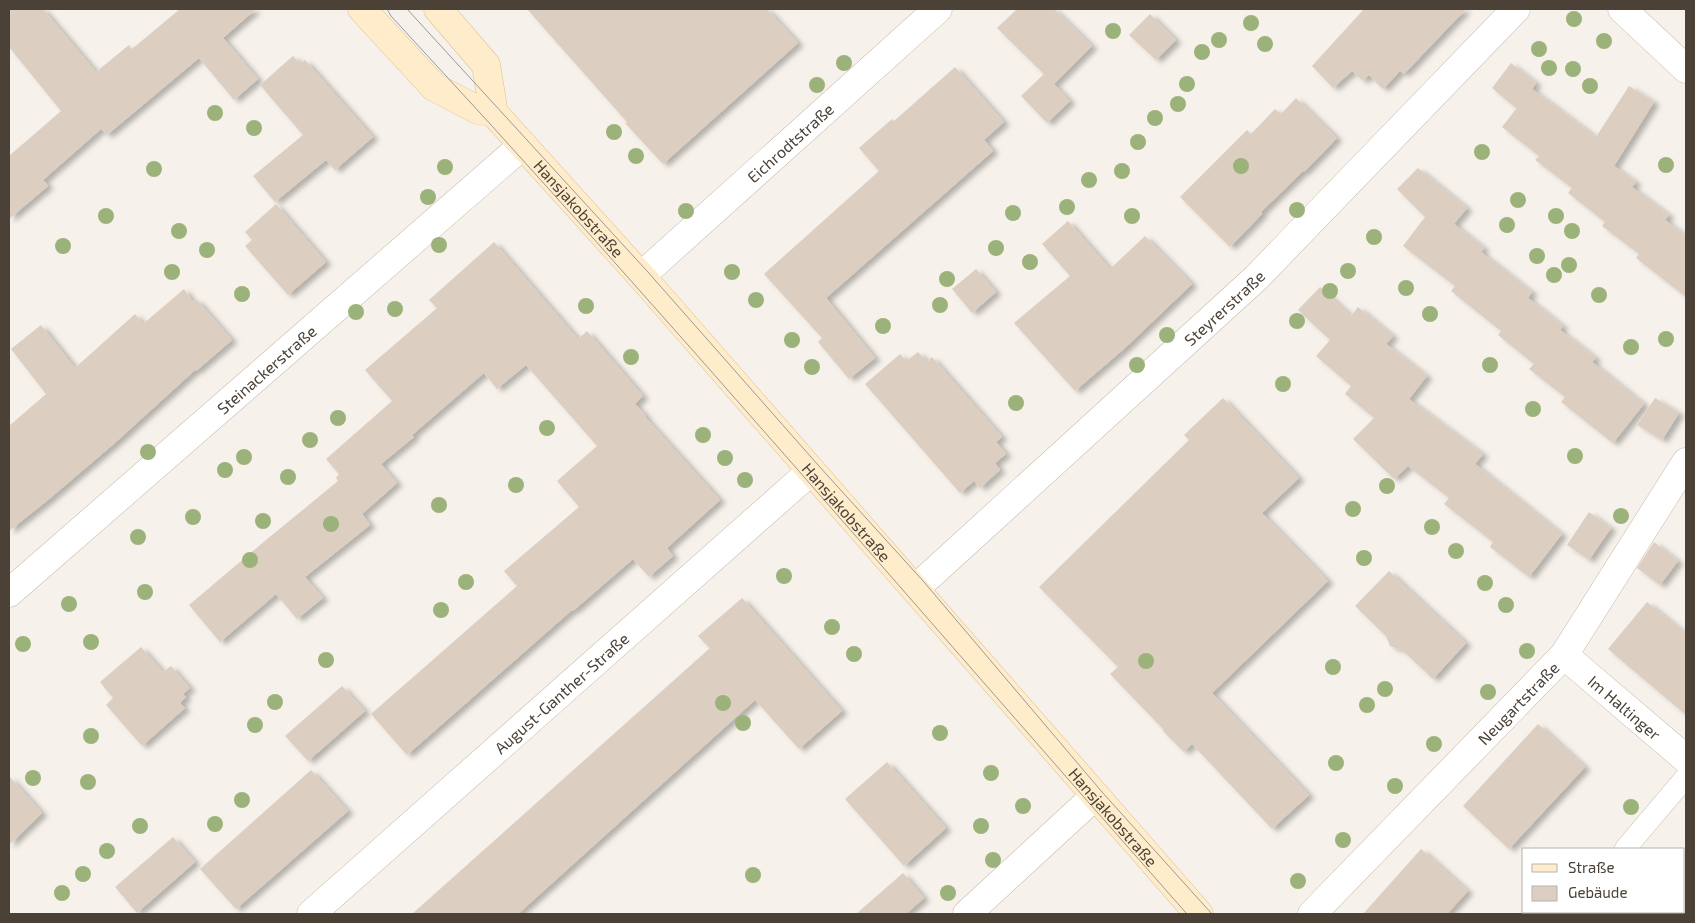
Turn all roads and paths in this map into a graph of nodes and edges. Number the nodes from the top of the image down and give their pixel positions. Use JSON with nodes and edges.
{"nodes":[{"id":1,"x":362,"y":9,"type":"edge"},
{"id":2,"x":438,"y":9,"type":"edge"},
{"id":3,"x":938,"y":9,"type":"edge"},
{"id":4,"x":1516,"y":9,"type":"edge"},
{"id":5,"x":1622,"y":9,"type":"edge"},
{"id":6,"x":1686,"y":69,"type":"edge"},
{"id":7,"x":493,"y":112,"type":"junction"},
{"id":8,"x":523,"y":145,"type":"junction"},
{"id":9,"x":640,"y":276,"type":"junction"},
{"id":10,"x":1686,"y":462,"type":"edge"},
{"id":11,"x":811,"y":471,"type":"junction"},
{"id":12,"x":915,"y":589,"type":"junction"},
{"id":13,"x":9,"y":593,"type":"edge"},
{"id":14,"x":1564,"y":655,"type":"junction"},
{"id":15,"x":1686,"y":759,"type":"edge"},
{"id":16,"x":1686,"y":777,"type":"edge"},
{"id":17,"x":1095,"y":796,"type":"junction"},
{"id":18,"x":1626,"y":848,"type":"edge"},
{"id":19,"x":311,"y":914,"type":"edge"},
{"id":20,"x":968,"y":914,"type":"edge"},
{"id":21,"x":1199,"y":914,"type":"edge"},
{"id":22,"x":1312,"y":914,"type":"edge"}],
"edges":[{"from":1,"to":7,"type":"street"},
{"from":2,"to":7,"type":"street"},
{"from":3,"to":9,"type":"street","name":"Eichrodtstraße"},
{"from":4,"to":12,"type":"street","name":"Steyrerstraße"},
{"from":5,"to":6,"type":"street"},
{"from":7,"to":8,"type":"street","name":"Hansjakobstraße"},
{"from":8,"to":9,"type":"street","name":"Hansjakobstraße"},
{"from":8,"to":13,"type":"street","name":"Steinackerstraße"},
{"from":9,"to":11,"type":"street","name":"Hansjakobstraße"},
{"from":10,"to":14,"type":"street","name":"Neugartstraße"},
{"from":11,"to":12,"type":"street","name":"Hansjakobstraße"},
{"from":11,"to":19,"type":"street","name":"August-Ganther-Straße"},
{"from":12,"to":17,"type":"street","name":"Hansjakobstraße"},
{"from":14,"to":15,"type":"street","name":"Im Haltinger"},
{"from":14,"to":22,"type":"street","name":"Neugartstraße"},
{"from":16,"to":18,"type":"lane"},
{"from":17,"to":20,"type":"street"},
{"from":17,"to":21,"type":"street","name":"Hansjakobstraße"}]}
